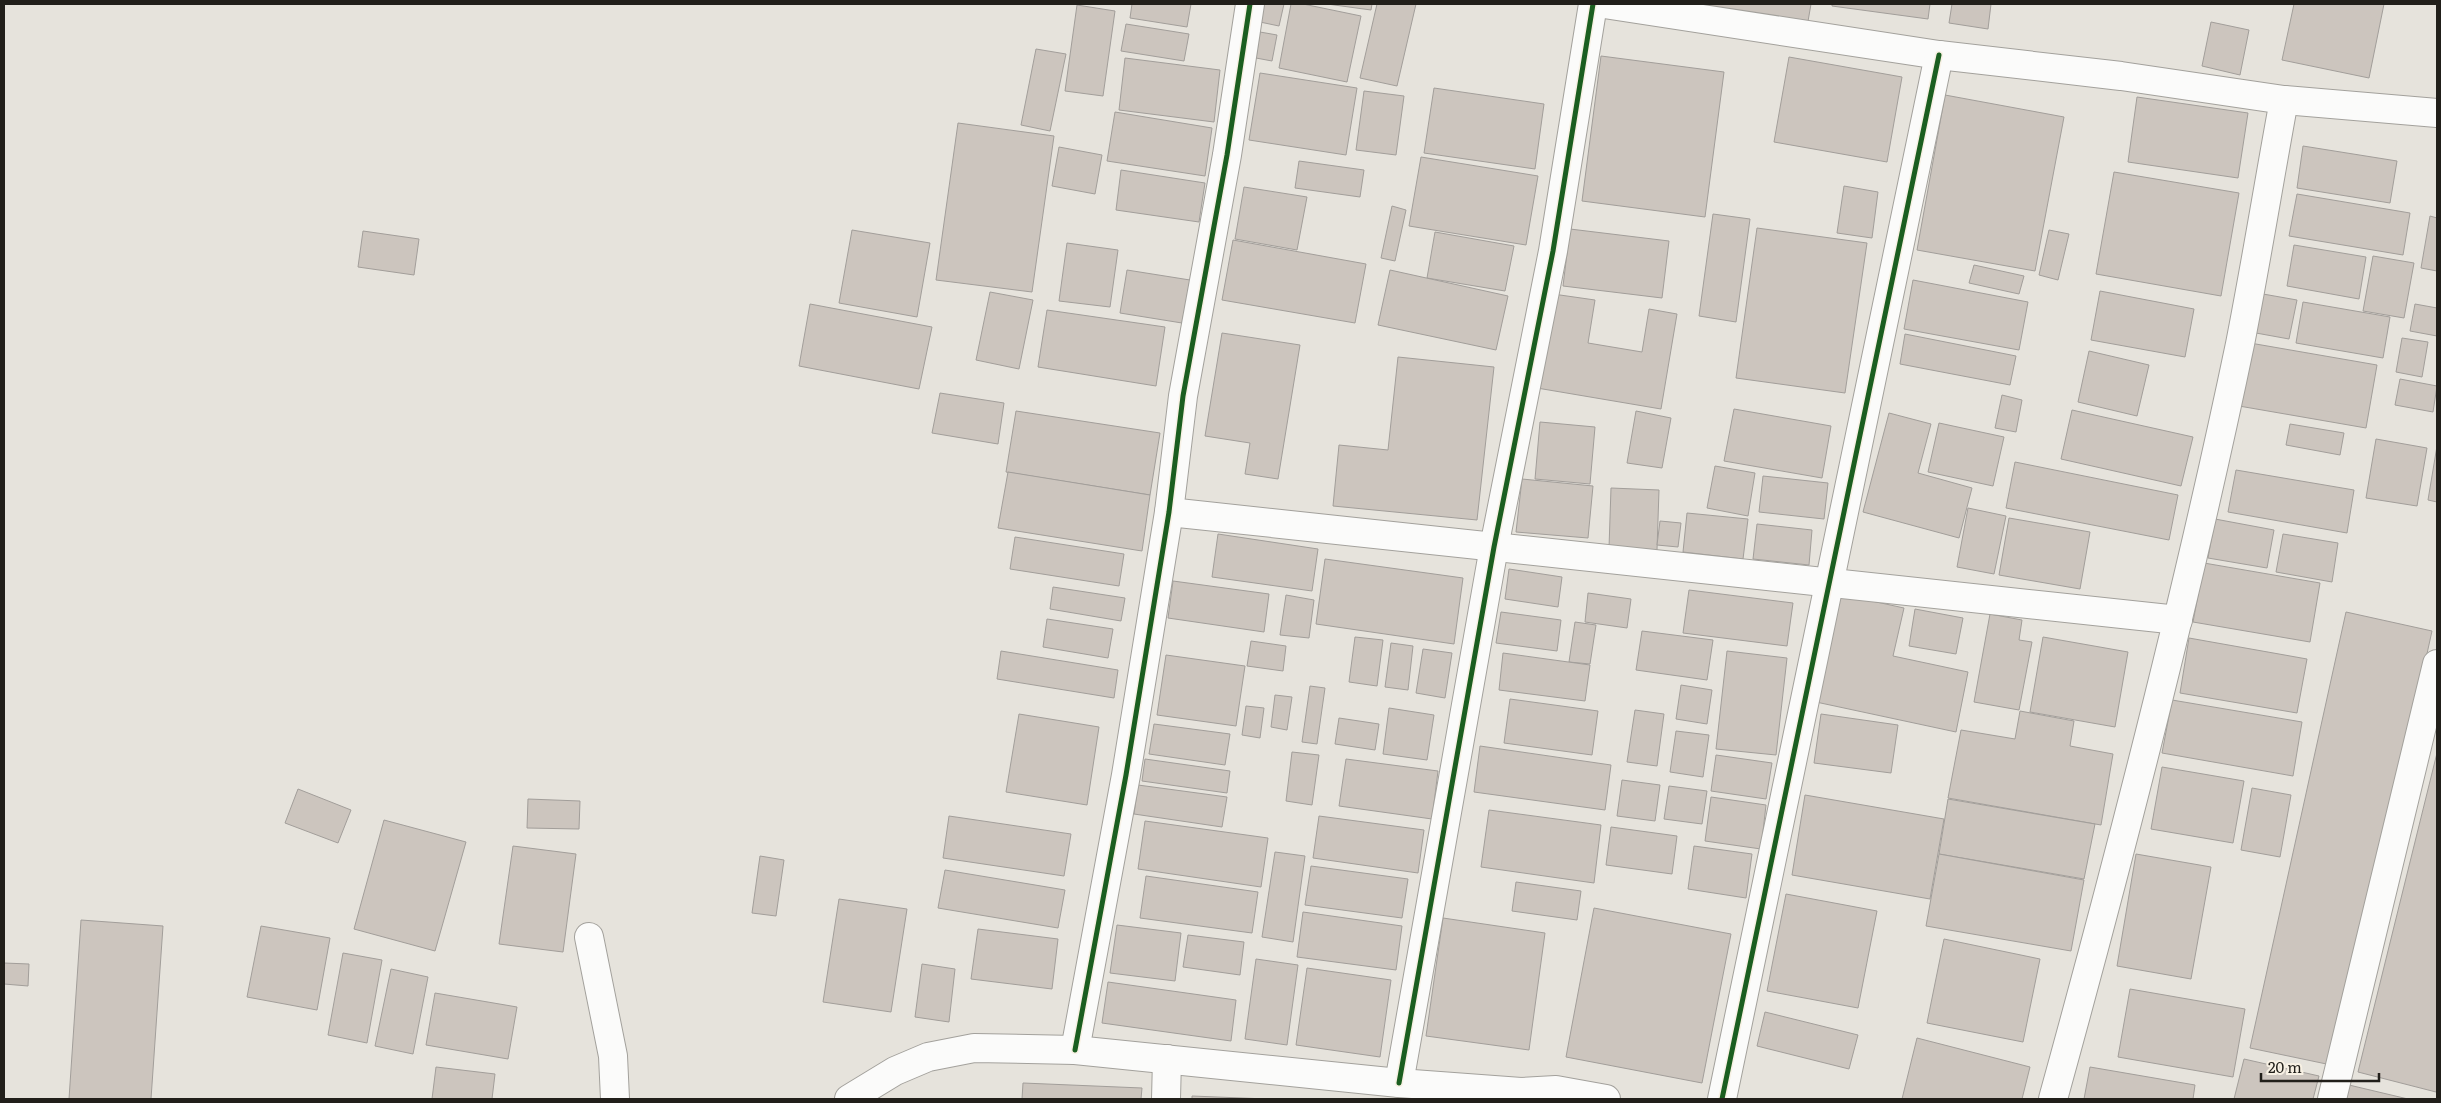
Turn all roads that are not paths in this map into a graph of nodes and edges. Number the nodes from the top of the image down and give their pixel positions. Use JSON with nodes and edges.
{"nodes":[{"id":1,"x":1250,"y":4,"type":"edge"},
{"id":2,"x":1593,"y":4,"type":"edge"},
{"id":3,"x":1604,"y":4,"type":"edge"},
{"id":4,"x":1939,"y":55,"type":"junction"},
{"id":5,"x":2284,"y":100,"type":"junction"},
{"id":6,"x":2437,"y":112,"type":"edge"},
{"id":7,"x":1169,"y":512,"type":"junction"},
{"id":8,"x":1494,"y":547,"type":"junction"},
{"id":9,"x":1830,"y":583,"type":"junction"},
{"id":10,"x":2178,"y":620,"type":"junction"},
{"id":11,"x":2437,"y":664,"type":"edge"},
{"id":12,"x":589,"y":937,"type":"dead end"},
{"id":13,"x":1075,"y":1050,"type":"junction"},
{"id":14,"x":1167,"y":1059,"type":"junction"},
{"id":15,"x":1399,"y":1083,"type":"junction"},
{"id":16,"x":1521,"y":1096,"type":"edge"},
{"id":17,"x":615,"y":1099,"type":"edge"},
{"id":18,"x":849,"y":1099,"type":"edge"},
{"id":19,"x":1166,"y":1099,"type":"edge"},
{"id":20,"x":1606,"y":1099,"type":"edge"},
{"id":21,"x":1722,"y":1099,"type":"edge"},
{"id":22,"x":2053,"y":1099,"type":"edge"},
{"id":23,"x":2332,"y":1099,"type":"edge"}],
"edges":[{"from":1,"to":7,"type":"street"},
{"from":2,"to":8,"type":"street"},
{"from":3,"to":4,"type":"street"},
{"from":4,"to":5,"type":"street"},
{"from":4,"to":9,"type":"street"},
{"from":5,"to":6,"type":"street"},
{"from":5,"to":10,"type":"street"},
{"from":7,"to":8,"type":"street"},
{"from":7,"to":13,"type":"street"},
{"from":8,"to":9,"type":"street"},
{"from":8,"to":15,"type":"street"},
{"from":9,"to":10,"type":"street"},
{"from":9,"to":21,"type":"street"},
{"from":10,"to":22,"type":"street"},
{"from":11,"to":23,"type":"street"},
{"from":12,"to":17,"type":"street"},
{"from":13,"to":14,"type":"street"},
{"from":13,"to":18,"type":"street"},
{"from":14,"to":15,"type":"street"},
{"from":14,"to":19,"type":"street"},
{"from":15,"to":16,"type":"street"},
{"from":16,"to":20,"type":"street"}]}
